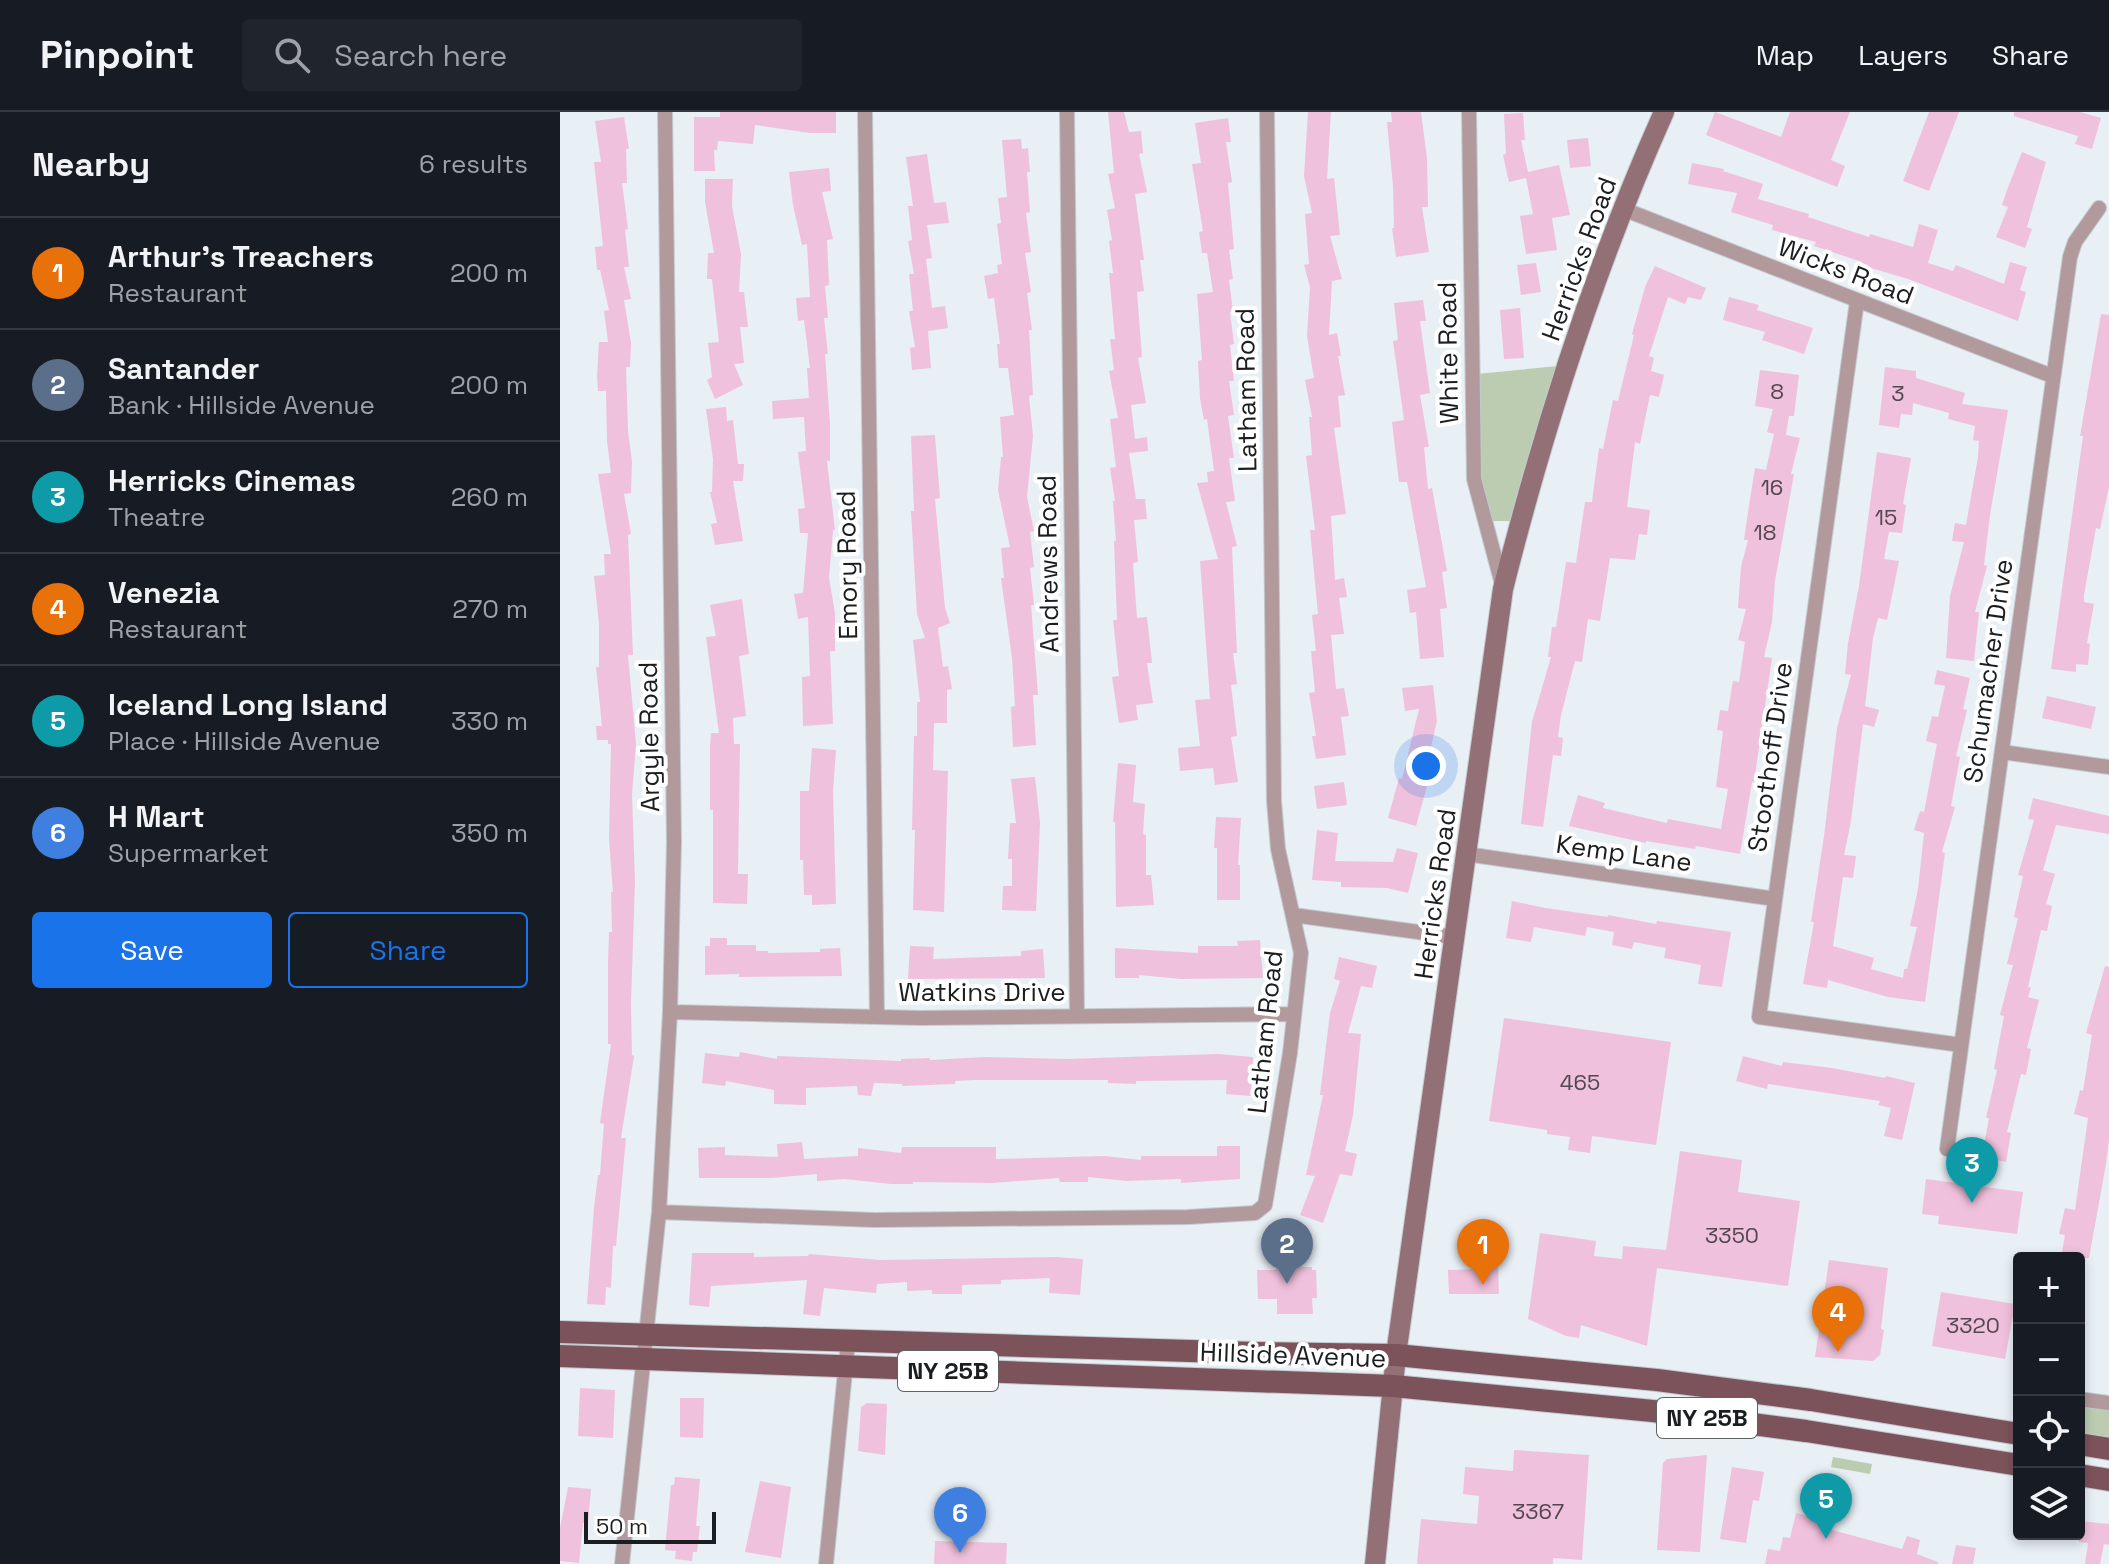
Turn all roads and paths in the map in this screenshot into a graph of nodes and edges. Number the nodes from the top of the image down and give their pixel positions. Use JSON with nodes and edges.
{"nodes":[{"id":1,"x":665,"y":112,"type":"edge"},
{"id":2,"x":865,"y":112,"type":"edge"},
{"id":3,"x":1067,"y":112,"type":"edge"},
{"id":4,"x":1267,"y":112,"type":"edge"},
{"id":5,"x":1469,"y":112,"type":"edge"},
{"id":6,"x":1664,"y":112,"type":"edge"},
{"id":7,"x":2099,"y":208,"type":"dead end"},
{"id":8,"x":1623,"y":209,"type":"junction"},
{"id":9,"x":1857,"y":301,"type":"junction"},
{"id":10,"x":2052,"y":376,"type":"junction"},
{"id":11,"x":1503,"y":589,"type":"junction"},
{"id":12,"x":2002,"y":752,"type":"junction"},
{"id":13,"x":2109,"y":767,"type":"edge"},
{"id":14,"x":1466,"y":854,"type":"junction"},
{"id":15,"x":1775,"y":899,"type":"junction"},
{"id":16,"x":1293,"y":915,"type":"junction"},
{"id":17,"x":1455,"y":937,"type":"junction"},
{"id":18,"x":670,"y":1012,"type":"junction"},
{"id":19,"x":1294,"y":1014,"type":"junction"},
{"id":20,"x":877,"y":1016,"type":"junction"},
{"id":21,"x":1077,"y":1016,"type":"junction"},
{"id":22,"x":1961,"y":1045,"type":"junction"},
{"id":23,"x":1947,"y":1149,"type":"dead end"},
{"id":24,"x":659,"y":1212,"type":"junction"},
{"id":25,"x":560,"y":1332,"type":"edge"},
{"id":26,"x":647,"y":1336,"type":"junction"},
{"id":27,"x":848,"y":1342,"type":"junction"},
{"id":28,"x":1396,"y":1355,"type":"junction"},
{"id":29,"x":560,"y":1356,"type":"edge"},
{"id":30,"x":643,"y":1361,"type":"junction"},
{"id":31,"x":846,"y":1368,"type":"junction"},
{"id":32,"x":1393,"y":1386,"type":"junction"},
{"id":33,"x":2085,"y":1400,"type":"edge"},
{"id":34,"x":2109,"y":1403,"type":"edge"},
{"id":35,"x":2013,"y":1433,"type":"edge"},
{"id":36,"x":2085,"y":1445,"type":"edge"},
{"id":37,"x":2109,"y":1450,"type":"edge"},
{"id":38,"x":2013,"y":1464,"type":"edge"},
{"id":39,"x":2085,"y":1476,"type":"edge"},
{"id":40,"x":2107,"y":1480,"type":"edge"},
{"id":41,"x":622,"y":1564,"type":"edge"},
{"id":42,"x":826,"y":1564,"type":"edge"},
{"id":43,"x":1375,"y":1564,"type":"edge"}],
"edges":[{"from":1,"to":18,"type":"street","name":"Argyle Road"},
{"from":2,"to":20,"type":"street","name":"Emory Road"},
{"from":3,"to":21,"type":"street","name":"Andrews Road"},
{"from":4,"to":16,"type":"street","name":"Latham Road"},
{"from":5,"to":11,"type":"street","name":"White Road"},
{"from":6,"to":8,"type":"main road","name":"Herricks Road"},
{"from":7,"to":10,"type":"street","name":"Schumacher Drive"},
{"from":8,"to":9,"type":"street","name":"Wicks Road"},
{"from":8,"to":11,"type":"main road","name":"Herricks Road"},
{"from":9,"to":10,"type":"street","name":"Wicks Road"},
{"from":9,"to":15,"type":"street","name":"Stoothoff Drive"},
{"from":10,"to":12,"type":"street","name":"Schumacher Drive"},
{"from":11,"to":14,"type":"main road","name":"Herricks Road"},
{"from":12,"to":13,"type":"street"},
{"from":12,"to":22,"type":"street","name":"Schumacher Drive"},
{"from":14,"to":15,"type":"street","name":"Kemp Lane"},
{"from":14,"to":17,"type":"main road","name":"Herricks Road"},
{"from":15,"to":22,"type":"street","name":"Stoothoff Drive"},
{"from":16,"to":17,"type":"street"},
{"from":16,"to":19,"type":"street","name":"Latham Road"},
{"from":17,"to":28,"type":"main road","name":"Herricks Road"},
{"from":18,"to":20,"type":"street","name":"Watkins Drive"},
{"from":18,"to":24,"type":"street","name":"Argyle Road"},
{"from":19,"to":21,"type":"street","name":"Watkins Drive"},
{"from":19,"to":24,"type":"street","name":"Latham Road"},
{"from":20,"to":21,"type":"street","name":"Watkins Drive"},
{"from":22,"to":23,"type":"street","name":"Schumacher Drive"},
{"from":24,"to":26,"type":"street","name":"Argyle Road"},
{"from":25,"to":26,"type":"main road","name":"Hillside Avenue","number":"NY 25B"},
{"from":26,"to":27,"type":"main road","name":"Hillside Avenue","number":"NY 25B"},
{"from":26,"to":30,"type":"street","name":"Argyle Road"},
{"from":27,"to":28,"type":"main road","name":"Hillside Avenue","number":"NY 25B"},
{"from":27,"to":31,"type":"street"},
{"from":28,"to":32,"type":"main road","name":"Herricks Road"},
{"from":28,"to":35,"type":"main road","name":"Hillside Avenue","number":"NY 25B"},
{"from":29,"to":30,"type":"main road","name":"Hillside Avenue","number":"NY 25B"},
{"from":30,"to":31,"type":"main road","name":"Hillside Avenue","number":"NY 25B"},
{"from":30,"to":41,"type":"street","name":"Argyle Road"},
{"from":31,"to":32,"type":"main road","name":"Hillside Avenue","number":"NY 25B"},
{"from":31,"to":42,"type":"street"},
{"from":32,"to":38,"type":"main road","name":"Hillside Avenue","number":"NY 25B"},
{"from":32,"to":43,"type":"main road","name":"Herricks Road"},
{"from":33,"to":34,"type":"street"},
{"from":36,"to":37,"type":"main road"},
{"from":37,"to":40,"type":"street"},
{"from":39,"to":40,"type":"main road"}]}
